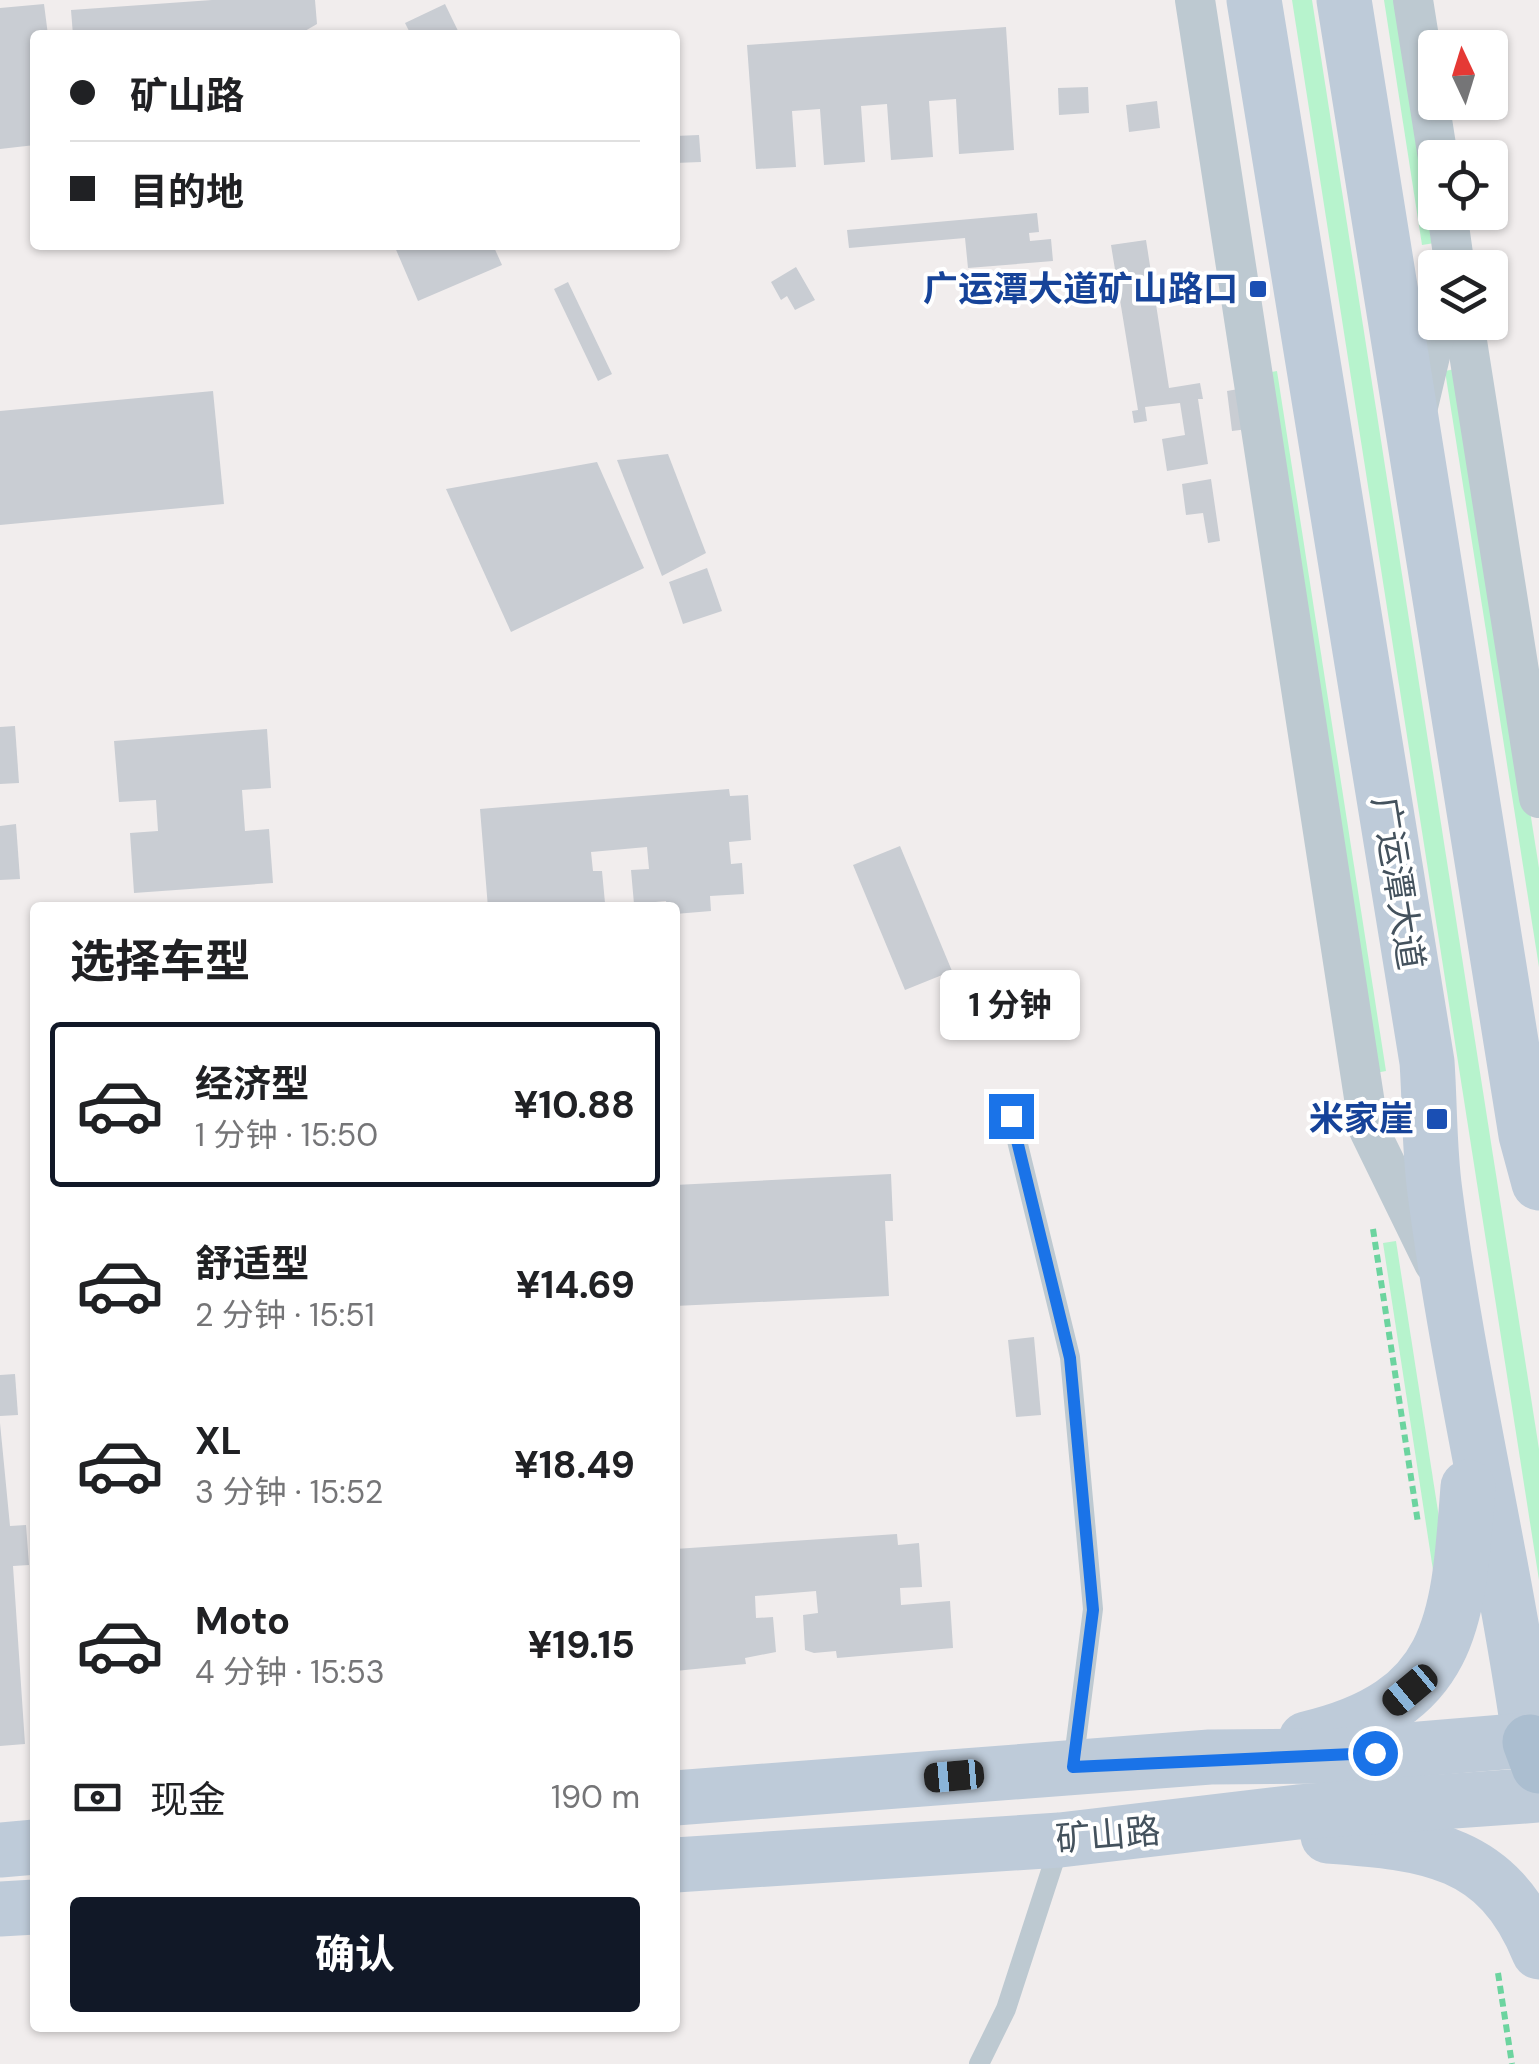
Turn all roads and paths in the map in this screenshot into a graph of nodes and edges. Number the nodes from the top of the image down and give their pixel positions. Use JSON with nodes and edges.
{"nodes":[{"id":1,"x":1195,"y":0,"type":"edge"},
{"id":2,"x":1254,"y":0,"type":"edge"},
{"id":3,"x":1344,"y":0,"type":"edge"},
{"id":4,"x":1413,"y":0,"type":"edge"},
{"id":5,"x":1435,"y":140,"type":"edge"},
{"id":6,"x":1434,"y":340,"type":"edge"},
{"id":7,"x":1467,"y":340,"type":"edge"},
{"id":8,"x":1414,"y":425,"type":"junction"},
{"id":9,"x":1539,"y":798,"type":"edge"},
{"id":10,"x":1011,"y":1116,"type":"dead end"},
{"id":11,"x":1539,"y":1183,"type":"edge"},
{"id":12,"x":1371,"y":1216,"type":"dead end"},
{"id":13,"x":1451,"y":1298,"type":"junction"},
{"id":14,"x":1473,"y":1424,"type":"junction"},
{"id":15,"x":1419,"y":1528,"type":"dead end"},
{"id":16,"x":1536,"y":1749,"type":"edge"},
{"id":17,"x":1210,"y":1757,"type":"junction"},
{"id":18,"x":1073,"y":1767,"type":"junction"},
{"id":19,"x":1539,"y":1795,"type":"edge"},
{"id":20,"x":680,"y":1798,"type":"edge"},
{"id":21,"x":1186,"y":1828,"type":"junction"},
{"id":22,"x":1060,"y":1840,"type":"junction"},
{"id":23,"x":30,"y":1847,"type":"edge"},
{"id":24,"x":0,"y":1850,"type":"edge"},
{"id":25,"x":680,"y":1865,"type":"edge"},
{"id":26,"x":30,"y":1907,"type":"edge"},
{"id":27,"x":0,"y":1909,"type":"edge"},
{"id":28,"x":1539,"y":1952,"type":"edge"},
{"id":29,"x":978,"y":2064,"type":"edge"}],
"edges":[{"from":1,"to":13,"type":"street"},
{"from":2,"to":13,"type":"main road","name":"广运潭大道"},
{"from":3,"to":8,"type":"main road"},
{"from":4,"to":5,"type":"street"},
{"from":6,"to":8,"type":"street"},
{"from":7,"to":9,"type":"street"},
{"from":8,"to":11,"type":"main road"},
{"from":10,"to":18,"type":"lane"},
{"from":12,"to":15,"type":"path"},
{"from":13,"to":14,"type":"main road","name":"广运潭大道"},
{"from":14,"to":16,"type":"main road","name":"广运潭大道"},
{"from":14,"to":17,"type":"main road"},
{"from":16,"to":17,"type":"main road","name":"矿山路"},
{"from":17,"to":18,"type":"main road","name":"矿山路"},
{"from":18,"to":20,"type":"main road","name":"矿山路"},
{"from":19,"to":21,"type":"main road","name":"矿山路"},
{"from":21,"to":22,"type":"main road","name":"矿山路"},
{"from":21,"to":28,"type":"main road"},
{"from":22,"to":25,"type":"main road","name":"矿山路"},
{"from":22,"to":29,"type":"lane"},
{"from":23,"to":24,"type":"main road"},
{"from":26,"to":27,"type":"main road"}]}
